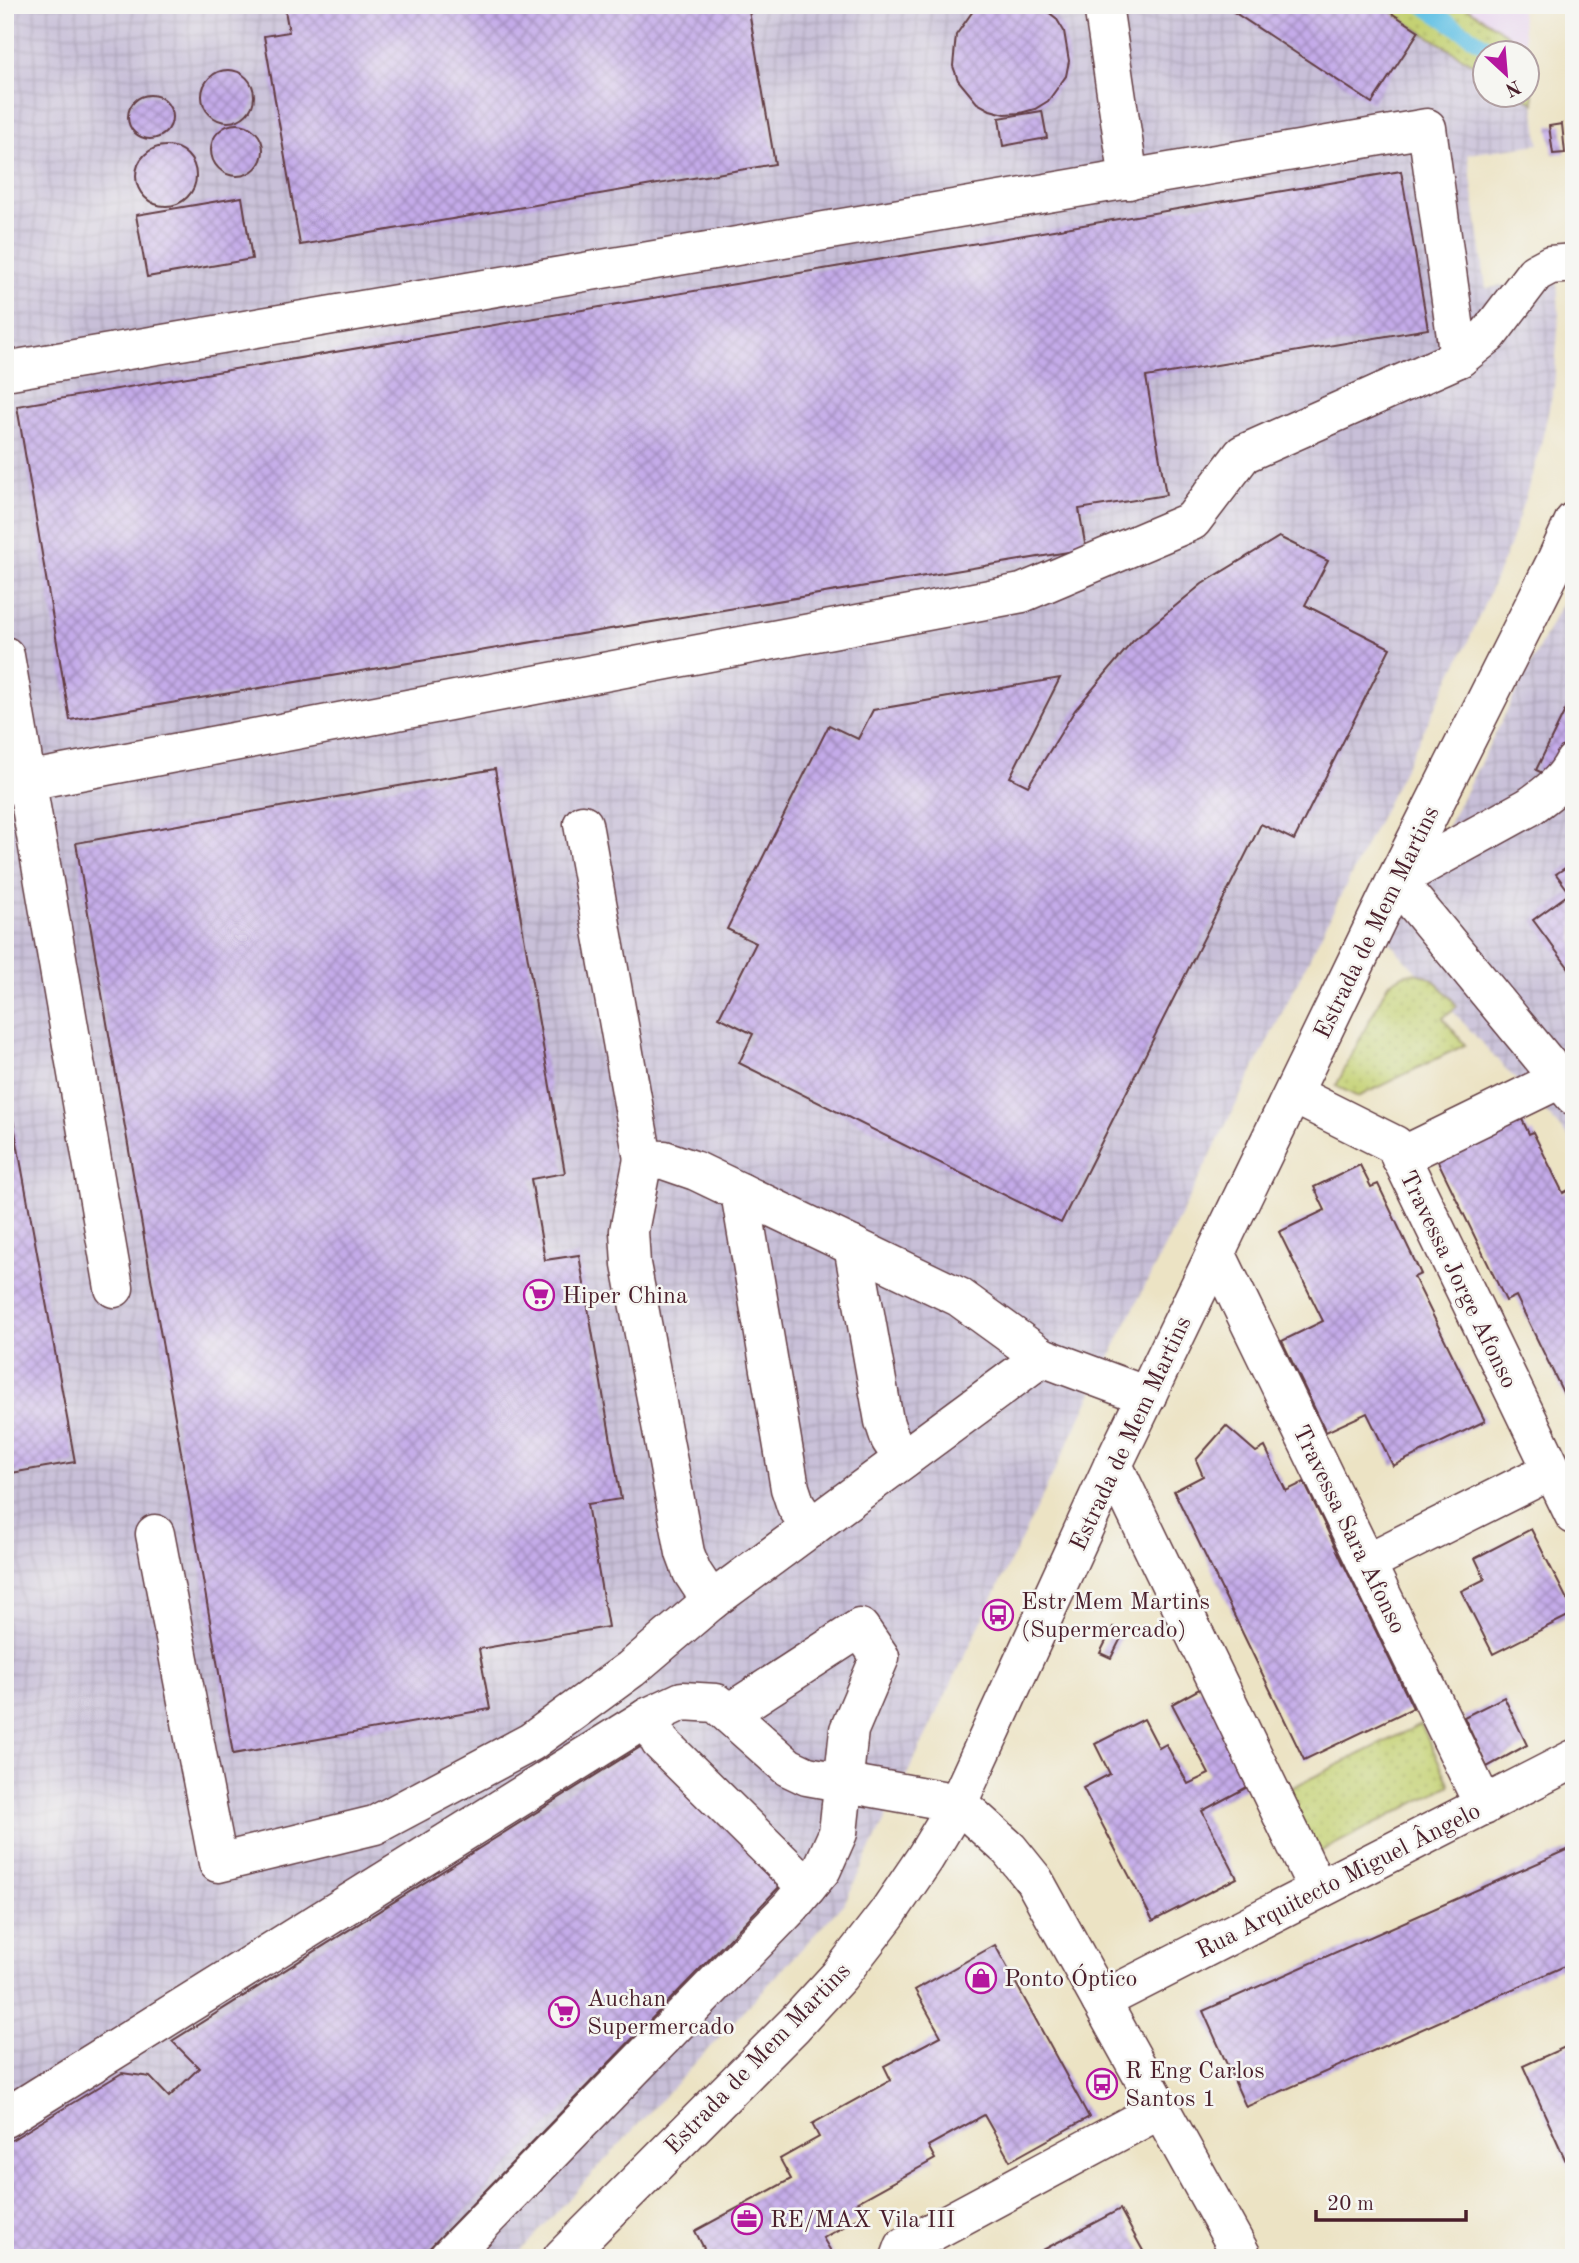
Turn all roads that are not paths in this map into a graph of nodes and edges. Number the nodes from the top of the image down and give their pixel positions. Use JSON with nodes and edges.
{"nodes":[{"id":1,"x":1103,"y":5,"type":"edge"},
{"id":2,"x":1129,"y":180,"type":"junction"},
{"id":3,"x":1574,"y":262,"type":"edge"},
{"id":4,"x":1459,"y":358,"type":"junction"},
{"id":5,"x":5,"y":371,"type":"edge"},
{"id":6,"x":1574,"y":521,"type":"edge"},
{"id":7,"x":5,"y":656,"type":"edge"},
{"id":8,"x":1574,"y":762,"type":"edge"},
{"id":9,"x":16,"y":783,"type":"edge"},
{"id":10,"x":583,"y":824,"type":"dead end"},
{"id":11,"x":1396,"y":880,"type":"junction"},
{"id":12,"x":1567,"y":1088,"type":"edge"},
{"id":13,"x":1293,"y":1094,"type":"junction"},
{"id":14,"x":1400,"y":1157,"type":"junction"},
{"id":15,"x":643,"y":1158,"type":"junction"},
{"id":16,"x":740,"y":1192,"type":"junction"},
{"id":17,"x":853,"y":1246,"type":"junction"},
{"id":18,"x":1216,"y":1253,"type":"junction"},
{"id":19,"x":114,"y":1288,"type":"dead end"},
{"id":20,"x":1042,"y":1357,"type":"junction"},
{"id":21,"x":1147,"y":1396,"type":"junction"},
{"id":22,"x":903,"y":1459,"type":"junction"},
{"id":23,"x":1113,"y":1465,"type":"junction"},
{"id":24,"x":1552,"y":1470,"type":"junction"},
{"id":25,"x":1574,"y":1515,"type":"edge"},
{"id":26,"x":811,"y":1528,"type":"junction"},
{"id":27,"x":155,"y":1534,"type":"dead end"},
{"id":28,"x":1366,"y":1563,"type":"junction"},
{"id":29,"x":711,"y":1601,"type":"junction"},
{"id":30,"x":729,"y":1713,"type":"junction"},
{"id":31,"x":648,"y":1717,"type":"junction"},
{"id":32,"x":1574,"y":1759,"type":"edge"},
{"id":33,"x":844,"y":1781,"type":"junction"},
{"id":34,"x":958,"y":1803,"type":"junction"},
{"id":35,"x":1484,"y":1806,"type":"junction"},
{"id":36,"x":807,"y":1887,"type":"junction"},
{"id":37,"x":1318,"y":1890,"type":"junction"},
{"id":38,"x":1101,"y":2001,"type":"junction"},
{"id":39,"x":1161,"y":2109,"type":"junction"},
{"id":40,"x":5,"y":2118,"type":"edge"},
{"id":41,"x":448,"y":2258,"type":"edge"},
{"id":42,"x":562,"y":2258,"type":"edge"},
{"id":43,"x":900,"y":2258,"type":"edge"},
{"id":44,"x":1243,"y":2258,"type":"edge"}],
"edges":[{"from":1,"to":2,"type":"street"},
{"from":2,"to":4,"type":"street"},
{"from":2,"to":5,"type":"street"},
{"from":3,"to":4,"type":"street"},
{"from":4,"to":9,"type":"street"},
{"from":6,"to":11,"type":"street","name":"Estrada de Mem Martins"},
{"from":7,"to":9,"type":"street"},
{"from":8,"to":11,"type":"street"},
{"from":9,"to":19,"type":"street"},
{"from":10,"to":15,"type":"street"},
{"from":11,"to":12,"type":"street"},
{"from":11,"to":13,"type":"street","name":"Estrada de Mem Martins"},
{"from":12,"to":14,"type":"street"},
{"from":13,"to":14,"type":"street","name":"Travessa Jorge Afonso"},
{"from":13,"to":18,"type":"street","name":"Estrada de Mem Martins"},
{"from":14,"to":24,"type":"street","name":"Travessa Jorge Afonso"},
{"from":15,"to":16,"type":"street"},
{"from":15,"to":29,"type":"street"},
{"from":16,"to":17,"type":"street"},
{"from":16,"to":26,"type":"street"},
{"from":17,"to":20,"type":"street"},
{"from":17,"to":22,"type":"street"},
{"from":18,"to":21,"type":"street","name":"Estrada de Mem Martins"},
{"from":18,"to":28,"type":"street","name":"Travessa Sara Afonso"},
{"from":20,"to":21,"type":"street"},
{"from":20,"to":22,"type":"street"},
{"from":21,"to":23,"type":"street","name":"Estrada de Mem Martins"},
{"from":22,"to":26,"type":"street"},
{"from":23,"to":34,"type":"street","name":"Estrada de Mem Martins"},
{"from":23,"to":37,"type":"street"},
{"from":24,"to":25,"type":"street","name":"Travessa Jorge Afonso"},
{"from":24,"to":28,"type":"street"},
{"from":26,"to":29,"type":"street"},
{"from":27,"to":29,"type":"street"},
{"from":28,"to":35,"type":"street","name":"Travessa Sara Afonso"},
{"from":30,"to":31,"type":"street"},
{"from":30,"to":33,"type":"street"},
{"from":30,"to":33,"type":"street"},
{"from":31,"to":36,"type":"street"},
{"from":31,"to":40,"type":"street"},
{"from":32,"to":35,"type":"street","name":"Rua Arquitecto Miguel Ângelo"},
{"from":33,"to":34,"type":"street"},
{"from":33,"to":36,"type":"street"},
{"from":34,"to":38,"type":"street"},
{"from":34,"to":42,"type":"street","name":"Estrada de Mem Martins"},
{"from":35,"to":37,"type":"street","name":"Rua Arquitecto Miguel Ângelo"},
{"from":36,"to":41,"type":"street"},
{"from":37,"to":38,"type":"street","name":"Rua Arquitecto Miguel Ângelo"},
{"from":38,"to":39,"type":"street"},
{"from":39,"to":43,"type":"street"},
{"from":39,"to":44,"type":"street"}]}
